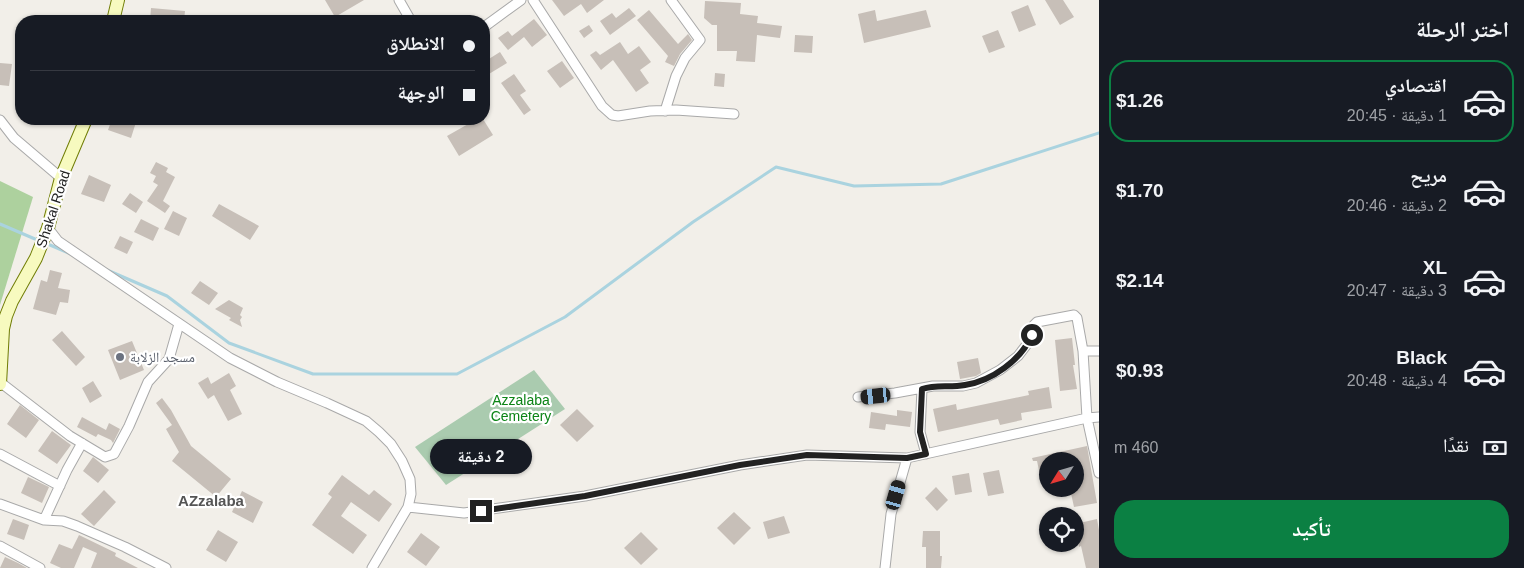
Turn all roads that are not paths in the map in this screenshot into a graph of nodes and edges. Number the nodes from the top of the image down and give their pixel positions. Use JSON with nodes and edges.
{"nodes":[{"id":1,"x":118,"y":0,"type":"edge"},
{"id":2,"x":399,"y":0,"type":"edge"},
{"id":3,"x":521,"y":0,"type":"edge"},
{"id":4,"x":533,"y":0,"type":"edge"},
{"id":5,"x":671,"y":0,"type":"edge"},
{"id":6,"x":511,"y":3,"type":"edge"},
{"id":7,"x":114,"y":15,"type":"edge"},
{"id":8,"x":408,"y":15,"type":"edge"},
{"id":9,"x":490,"y":22,"type":"edge"},
{"id":10,"x":665,"y":111,"type":"junction"},
{"id":11,"x":734,"y":114,"type":"dead end"},
{"id":12,"x":0,"y":120,"type":"edge"},
{"id":13,"x":83,"y":125,"type":"edge"},
{"id":14,"x":61,"y":178,"type":"junction"},
{"id":15,"x":48,"y":228,"type":"junction"},
{"id":16,"x":179,"y":324,"type":"junction"},
{"id":17,"x":1083,"y":351,"type":"junction"},
{"id":18,"x":1099,"y":351,"type":"edge"},
{"id":19,"x":0,"y":383,"type":"edge"},
{"id":20,"x":922,"y":389,"type":"junction"},
{"id":21,"x":858,"y":397,"type":"dead end"},
{"id":22,"x":1099,"y":417,"type":"edge"},
{"id":23,"x":1087,"y":418,"type":"junction"},
{"id":24,"x":82,"y":443,"type":"junction"},
{"id":25,"x":0,"y":454,"type":"edge"},
{"id":26,"x":926,"y":454,"type":"junction"},
{"id":27,"x":907,"y":458,"type":"junction"},
{"id":28,"x":1099,"y":473,"type":"edge"},
{"id":29,"x":60,"y":486,"type":"junction"},
{"id":30,"x":0,"y":504,"type":"edge"},
{"id":31,"x":408,"y":507,"type":"junction"},
{"id":32,"x":44,"y":520,"type":"junction"},
{"id":33,"x":0,"y":546,"type":"edge"},
{"id":34,"x":40,"y":568,"type":"edge"},
{"id":35,"x":166,"y":568,"type":"edge"},
{"id":36,"x":372,"y":568,"type":"edge"},
{"id":37,"x":885,"y":568,"type":"edge"}],
"edges":[{"from":1,"to":7,"type":"main road"},
{"from":2,"to":8,"type":"street"},
{"from":3,"to":6,"type":"street"},
{"from":4,"to":10,"type":"street"},
{"from":5,"to":10,"type":"street"},
{"from":6,"to":9,"type":"street"},
{"from":10,"to":11,"type":"street"},
{"from":12,"to":14,"type":"street"},
{"from":13,"to":14,"type":"main road","name":"Shakal Road"},
{"from":14,"to":15,"type":"main road","name":"Shakal Road"},
{"from":15,"to":16,"type":"street"},
{"from":15,"to":19,"type":"main road","name":"Shakal Road"},
{"from":16,"to":24,"type":"street"},
{"from":16,"to":31,"type":"street"},
{"from":17,"to":18,"type":"street"},
{"from":17,"to":20,"type":"street"},
{"from":17,"to":23,"type":"street"},
{"from":19,"to":24,"type":"street"},
{"from":20,"to":21,"type":"street"},
{"from":20,"to":26,"type":"street"},
{"from":22,"to":23,"type":"street"},
{"from":23,"to":26,"type":"street"},
{"from":23,"to":28,"type":"street"},
{"from":24,"to":29,"type":"street"},
{"from":25,"to":29,"type":"street"},
{"from":26,"to":27,"type":"street"},
{"from":27,"to":31,"type":"street"},
{"from":27,"to":37,"type":"street"},
{"from":29,"to":32,"type":"street"},
{"from":30,"to":32,"type":"street"},
{"from":31,"to":36,"type":"street"},
{"from":32,"to":35,"type":"street"},
{"from":33,"to":34,"type":"street"}]}
